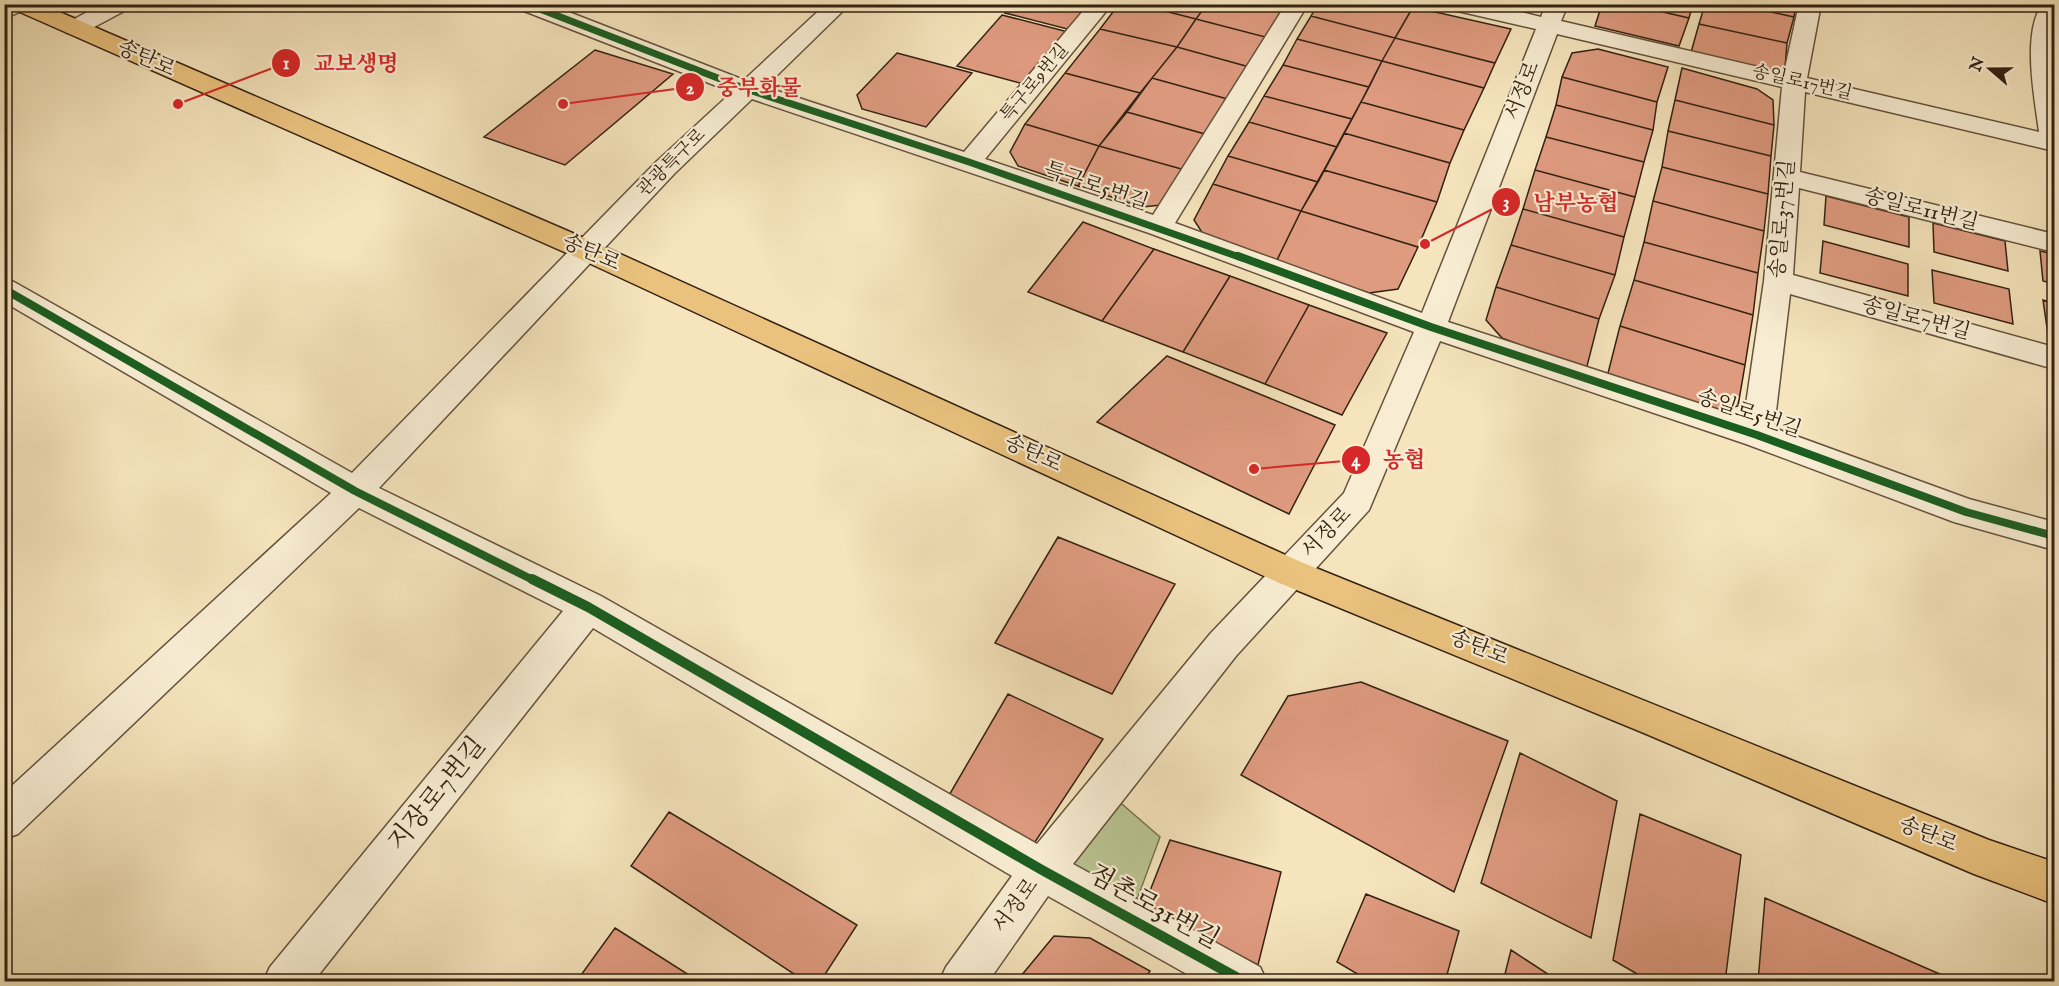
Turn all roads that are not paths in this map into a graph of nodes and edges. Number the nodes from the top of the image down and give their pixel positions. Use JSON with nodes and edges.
{"nodes":[{"id":1,"x":19,"y":4,"type":"edge"},
{"id":2,"x":120,"y":4,"type":"edge"},
{"id":3,"x":527,"y":4,"type":"edge"},
{"id":4,"x":839,"y":4,"type":"edge"},
{"id":5,"x":1101,"y":4,"type":"edge"},
{"id":6,"x":1297,"y":4,"type":"edge"},
{"id":7,"x":1457,"y":4,"type":"edge"},
{"id":8,"x":1810,"y":4,"type":"edge"},
{"id":9,"x":2055,"y":6,"type":"edge"},
{"id":10,"x":560,"y":10,"type":"edge"},
{"id":11,"x":4,"y":12,"type":"edge"},
{"id":12,"x":1553,"y":15,"type":"edge"},
{"id":13,"x":75,"y":28,"type":"junction"},
{"id":14,"x":2048,"y":57,"type":"edge"},
{"id":15,"x":1794,"y":81,"type":"junction"},
{"id":16,"x":746,"y":89,"type":"junction"},
{"id":17,"x":2054,"y":142,"type":"edge"},
{"id":18,"x":969,"y":162,"type":"junction"},
{"id":19,"x":1787,"y":177,"type":"junction"},
{"id":20,"x":1159,"y":227,"type":"junction"},
{"id":21,"x":2055,"y":243,"type":"edge"},
{"id":22,"x":588,"y":251,"type":"junction"},
{"id":23,"x":1778,"y":281,"type":"junction"},
{"id":24,"x":4,"y":289,"type":"edge"},
{"id":25,"x":1431,"y":327,"type":"junction"},
{"id":26,"x":2055,"y":358,"type":"edge"},
{"id":27,"x":1757,"y":435,"type":"junction"},
{"id":28,"x":355,"y":491,"type":"junction"},
{"id":29,"x":2055,"y":537,"type":"edge"},
{"id":30,"x":1289,"y":573,"type":"junction"},
{"id":31,"x":588,"y":607,"type":"junction"},
{"id":32,"x":4,"y":820,"type":"edge"},
{"id":33,"x":1042,"y":870,"type":"junction"},
{"id":34,"x":2055,"y":883,"type":"edge"},
{"id":35,"x":285,"y":981,"type":"edge"},
{"id":36,"x":961,"y":981,"type":"edge"},
{"id":37,"x":1245,"y":981,"type":"edge"}],
"edges":[{"from":1,"to":11,"type":"street"},
{"from":1,"to":13,"type":"main road","name":"송탄로"},
{"from":2,"to":13,"type":"street"},
{"from":3,"to":10,"type":"street","name":"특구로5번길"},
{"from":4,"to":16,"type":"street","name":"관광특구로"},
{"from":5,"to":18,"type":"street","name":"특구로9번길"},
{"from":6,"to":20,"type":"street","name":"특구로5번길"},
{"from":7,"to":12,"type":"street","name":"송일로17번길"},
{"from":8,"to":15,"type":"street","name":"송일로37번길"},
{"from":9,"to":14,"type":"street"},
{"from":10,"to":16,"type":"street","name":"특구로5번길"},
{"from":12,"to":15,"type":"street","name":"송일로17번길"},
{"from":12,"to":25,"type":"street","name":"서정로"},
{"from":13,"to":22,"type":"main road","name":"송탄로"},
{"from":14,"to":17,"type":"street"},
{"from":15,"to":17,"type":"street","name":"송일로17번길"},
{"from":15,"to":19,"type":"street","name":"송일로37번길"},
{"from":16,"to":18,"type":"street","name":"특구로5번길"},
{"from":16,"to":22,"type":"street","name":"관광특구로"},
{"from":18,"to":20,"type":"street","name":"특구로5번길"},
{"from":19,"to":21,"type":"street","name":"송일로11번길"},
{"from":19,"to":23,"type":"street","name":"송일로37번길"},
{"from":20,"to":25,"type":"street","name":"특구로5번길"},
{"from":22,"to":28,"type":"street","name":"관광특구로"},
{"from":22,"to":30,"type":"main road","name":"송탄로"},
{"from":23,"to":26,"type":"street","name":"송일로7번길"},
{"from":23,"to":27,"type":"street","name":"송일로37번길"},
{"from":24,"to":28,"type":"street","name":"점촌로31번길"},
{"from":25,"to":27,"type":"street","name":"송일로5번길"},
{"from":25,"to":30,"type":"street","name":"서정로"},
{"from":27,"to":29,"type":"street","name":"송일로5번길"},
{"from":28,"to":31,"type":"street","name":"점촌로31번길"},
{"from":28,"to":32,"type":"street","name":"관광특구로"},
{"from":30,"to":33,"type":"street","name":"서정로"},
{"from":30,"to":34,"type":"main road","name":"송탄로"},
{"from":31,"to":33,"type":"street","name":"점촌로31번길"},
{"from":31,"to":35,"type":"street","name":"지장로7번길"},
{"from":33,"to":36,"type":"street","name":"서정로"},
{"from":33,"to":37,"type":"street","name":"점촌로31번길"}]}
